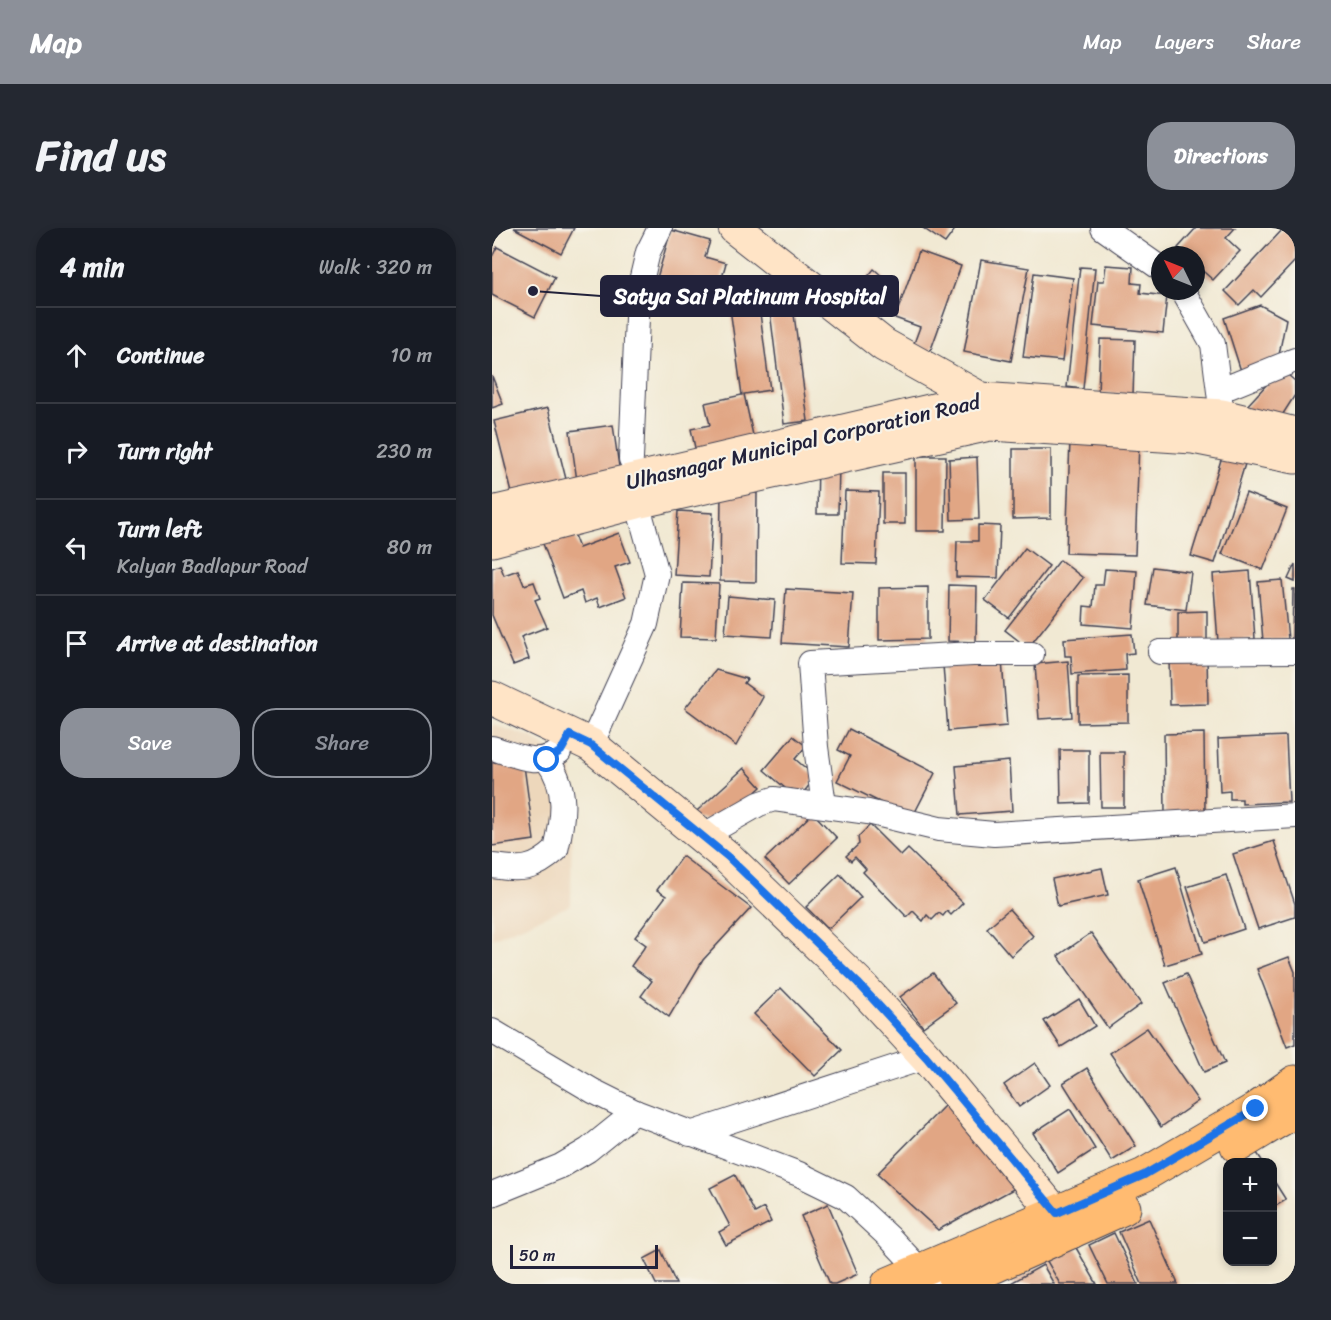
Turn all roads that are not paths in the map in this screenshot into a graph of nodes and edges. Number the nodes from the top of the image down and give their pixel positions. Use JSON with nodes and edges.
{"nodes":[{"id":1,"x":660,"y":228,"type":"edge"},
{"id":2,"x":735,"y":228,"type":"edge"},
{"id":3,"x":1103,"y":228,"type":"edge"},
{"id":4,"x":1151,"y":262,"type":"edge"},
{"id":5,"x":1188,"y":300,"type":"edge"},
{"id":6,"x":1295,"y":360,"type":"edge"},
{"id":7,"x":986,"y":411,"type":"junction"},
{"id":8,"x":1220,"y":416,"type":"junction"},
{"id":9,"x":1295,"y":434,"type":"edge"},
{"id":10,"x":1295,"y":457,"type":"edge"},
{"id":11,"x":633,"y":481,"type":"junction"},
{"id":12,"x":492,"y":513,"type":"edge"},
{"id":13,"x":492,"y":540,"type":"edge"},
{"id":14,"x":1295,"y":651,"type":"edge"},
{"id":15,"x":1160,"y":652,"type":"dead end"},
{"id":16,"x":1032,"y":654,"type":"dead end"},
{"id":17,"x":492,"y":698,"type":"edge"},
{"id":18,"x":580,"y":740,"type":"junction"},
{"id":19,"x":492,"y":748,"type":"edge"},
{"id":20,"x":547,"y":760,"type":"junction"},
{"id":21,"x":824,"y":805,"type":"junction"},
{"id":22,"x":1295,"y":816,"type":"edge"},
{"id":23,"x":700,"y":837,"type":"junction"},
{"id":24,"x":492,"y":866,"type":"edge"},
{"id":25,"x":492,"y":1031,"type":"edge"},
{"id":26,"x":926,"y":1057,"type":"junction"},
{"id":27,"x":1295,"y":1082,"type":"edge"},
{"id":28,"x":1295,"y":1111,"type":"edge"},
{"id":29,"x":635,"y":1112,"type":"junction"},
{"id":30,"x":690,"y":1134,"type":"junction"},
{"id":31,"x":492,"y":1194,"type":"edge"},
{"id":32,"x":1064,"y":1222,"type":"junction"},
{"id":33,"x":926,"y":1278,"type":"edge"},
{"id":34,"x":888,"y":1284,"type":"edge"},
{"id":35,"x":955,"y":1284,"type":"edge"}],
"edges":[{"from":1,"to":11,"type":"street"},
{"from":2,"to":7,"type":"street"},
{"from":3,"to":4,"type":"street"},
{"from":5,"to":8,"type":"street"},
{"from":6,"to":8,"type":"street"},
{"from":7,"to":8,"type":"street","name":"Ulhasnagar Municipal Corporation Road"},
{"from":7,"to":11,"type":"street","name":"Ulhasnagar Municipal Corporation Road"},
{"from":8,"to":9,"type":"street","name":"Ulhasnagar Municipal Corporation Road"},
{"from":8,"to":10,"type":"street","name":"Ulhasnagar Municipal Corporation Road"},
{"from":11,"to":12,"type":"street","name":"Ulhasnagar Municipal Corporation Road"},
{"from":11,"to":13,"type":"street","name":"Ulhasnagar Municipal Corporation Road"},
{"from":11,"to":18,"type":"street"},
{"from":14,"to":15,"type":"street"},
{"from":16,"to":21,"type":"street"},
{"from":17,"to":18,"type":"street"},
{"from":18,"to":20,"type":"street"},
{"from":18,"to":23,"type":"street"},
{"from":19,"to":20,"type":"street"},
{"from":20,"to":24,"type":"street"},
{"from":21,"to":22,"type":"street"},
{"from":21,"to":23,"type":"street"},
{"from":23,"to":26,"type":"street"},
{"from":25,"to":29,"type":"street"},
{"from":26,"to":30,"type":"street"},
{"from":26,"to":32,"type":"street"},
{"from":27,"to":32,"type":"main road"},
{"from":28,"to":32,"type":"main road"},
{"from":29,"to":30,"type":"street"},
{"from":29,"to":31,"type":"street"},
{"from":30,"to":33,"type":"street"},
{"from":32,"to":33,"type":"main road"},
{"from":32,"to":35,"type":"main road"},
{"from":33,"to":34,"type":"main road"}]}
